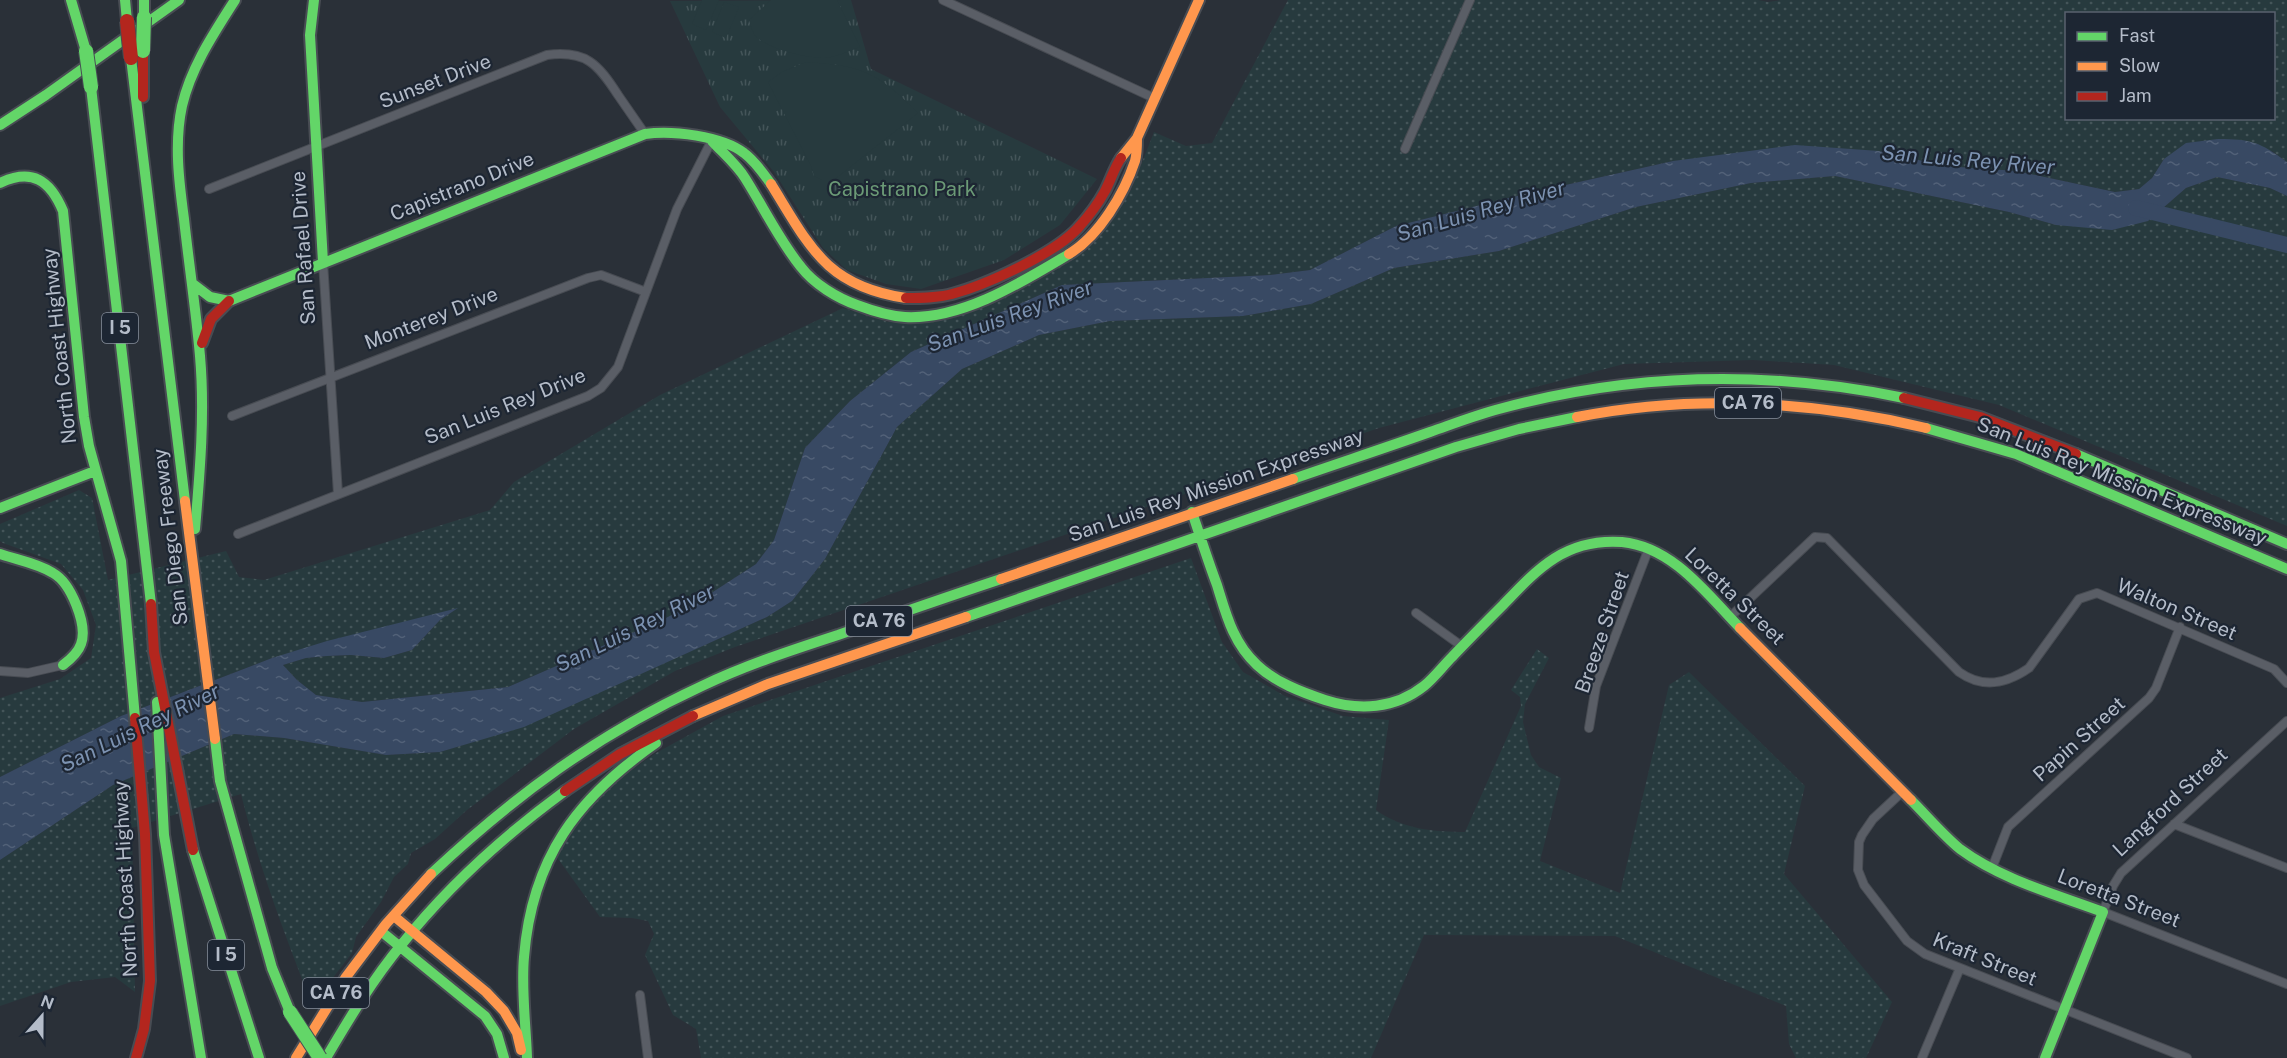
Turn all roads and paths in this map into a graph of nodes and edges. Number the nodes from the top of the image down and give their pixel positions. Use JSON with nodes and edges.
{"nodes":[{"id":1,"x":70,"y":0,"type":"edge"},
{"id":2,"x":81,"y":0,"type":"edge"},
{"id":3,"x":125,"y":0,"type":"edge"},
{"id":4,"x":144,"y":0,"type":"edge"},
{"id":5,"x":179,"y":0,"type":"edge"},
{"id":6,"x":235,"y":0,"type":"edge"},
{"id":7,"x":314,"y":0,"type":"edge"},
{"id":8,"x":1199,"y":0,"type":"edge"},
{"id":9,"x":1470,"y":0,"type":"edge"},
{"id":10,"x":944,"y":1,"type":"edge"},
{"id":11,"x":86,"y":51,"type":"junction"},
{"id":12,"x":137,"y":54,"type":"junction"},
{"id":13,"x":1154,"y":99,"type":"junction"},
{"id":14,"x":0,"y":125,"type":"edge"},
{"id":15,"x":645,"y":134,"type":"junction"},
{"id":16,"x":1137,"y":138,"type":"junction"},
{"id":17,"x":712,"y":141,"type":"junction"},
{"id":18,"x":315,"y":146,"type":"junction"},
{"id":19,"x":1405,"y":149,"type":"dead end"},
{"id":20,"x":0,"y":183,"type":"edge"},
{"id":21,"x":209,"y":189,"type":"dead end"},
{"id":22,"x":323,"y":262,"type":"junction"},
{"id":23,"x":193,"y":284,"type":"junction"},
{"id":24,"x":646,"y":292,"type":"junction"},
{"id":25,"x":230,"y":301,"type":"junction"},
{"id":26,"x":200,"y":354,"type":"junction"},
{"id":27,"x":331,"y":378,"type":"junction"},
{"id":28,"x":232,"y":417,"type":"dead end"},
{"id":29,"x":95,"y":471,"type":"junction"},
{"id":30,"x":338,"y":494,"type":"junction"},
{"id":31,"x":0,"y":508,"type":"edge"},
{"id":32,"x":1192,"y":512,"type":"junction"},
{"id":33,"x":238,"y":534,"type":"dead end"},
{"id":34,"x":1200,"y":536,"type":"junction"},
{"id":35,"x":2287,"y":544,"type":"edge"},
{"id":36,"x":1649,"y":548,"type":"junction"},
{"id":37,"x":0,"y":554,"type":"edge"},
{"id":38,"x":193,"y":558,"type":"junction"},
{"id":39,"x":2287,"y":569,"type":"edge"},
{"id":40,"x":1416,"y":612,"type":"dead end"},
{"id":41,"x":1730,"y":617,"type":"junction"},
{"id":42,"x":2180,"y":627,"type":"junction"},
{"id":43,"x":1463,"y":647,"type":"junction"},
{"id":44,"x":154,"y":652,"type":"junction"},
{"id":45,"x":63,"y":665,"type":"joint"},
{"id":46,"x":0,"y":671,"type":"edge"},
{"id":47,"x":2287,"y":683,"type":"edge"},
{"id":48,"x":731,"y":697,"type":"junction"},
{"id":49,"x":2287,"y":721,"type":"edge"},
{"id":50,"x":1589,"y":728,"type":"dead end"},
{"id":51,"x":1902,"y":792,"type":"junction"},
{"id":52,"x":2174,"y":824,"type":"junction"},
{"id":53,"x":1992,"y":868,"type":"junction"},
{"id":54,"x":2287,"y":868,"type":"edge"},
{"id":55,"x":2103,"y":912,"type":"junction"},
{"id":56,"x":395,"y":917,"type":"junction"},
{"id":57,"x":412,"y":931,"type":"junction"},
{"id":58,"x":382,"y":932,"type":"junction"},
{"id":59,"x":400,"y":947,"type":"junction"},
{"id":60,"x":1960,"y":968,"type":"junction"},
{"id":61,"x":2287,"y":984,"type":"edge"},
{"id":62,"x":640,"y":995,"type":"dead end"},
{"id":63,"x":2064,"y":1009,"type":"junction"},
{"id":64,"x":290,"y":1012,"type":"junction"},
{"id":65,"x":136,"y":1058,"type":"edge"},
{"id":66,"x":201,"y":1058,"type":"edge"},
{"id":67,"x":259,"y":1058,"type":"edge"},
{"id":68,"x":296,"y":1058,"type":"edge"},
{"id":69,"x":309,"y":1058,"type":"edge"},
{"id":70,"x":320,"y":1058,"type":"edge"},
{"id":71,"x":326,"y":1058,"type":"edge"},
{"id":72,"x":504,"y":1058,"type":"edge"},
{"id":73,"x":525,"y":1058,"type":"edge"},
{"id":74,"x":648,"y":1058,"type":"edge"},
{"id":75,"x":1922,"y":1058,"type":"edge"},
{"id":76,"x":2045,"y":1058,"type":"edge"},
{"id":77,"x":2187,"y":1058,"type":"edge"}],
"edges":[{"from":1,"to":11,"type":"main road"},
{"from":2,"to":11,"type":"main road","name":"San Diego Freeway","number":"I 5"},
{"from":3,"to":12,"type":"main road","name":"San Diego Freeway","number":"I 5","bridge":true},
{"from":4,"to":12,"type":"main road","bridge":true},
{"from":5,"to":14,"type":"main road"},
{"from":6,"to":23,"type":"main road"},
{"from":7,"to":18,"type":"main road","name":"San Rafael Drive"},
{"from":8,"to":13,"type":"main road","name":"Capistrano Drive"},
{"from":9,"to":19,"type":"street"},
{"from":10,"to":13,"type":"street"},
{"from":11,"to":44,"type":"main road","name":"San Diego Freeway","number":"I 5","bridge":true},
{"from":12,"to":38,"type":"main road","name":"San Diego Freeway","number":"I 5"},
{"from":13,"to":16,"type":"main road","name":"Capistrano Drive"},
{"from":15,"to":17,"type":"main road","name":"Capistrano Drive"},
{"from":15,"to":18,"type":"street","name":"Sunset Drive"},
{"from":15,"to":22,"type":"main road","name":"Capistrano Drive"},
{"from":16,"to":17,"type":"main road","name":"Capistrano Drive"},
{"from":16,"to":17,"type":"main road","name":"Capistrano Drive"},
{"from":17,"to":24,"type":"street","name":"San Luis Rey Drive"},
{"from":18,"to":21,"type":"street","name":"Sunset Drive"},
{"from":18,"to":22,"type":"main road","name":"San Rafael Drive"},
{"from":20,"to":29,"type":"main road","name":"North Coast Highway"},
{"from":22,"to":25,"type":"main road","name":"Capistrano Drive"},
{"from":22,"to":27,"type":"street","name":"San Rafael Drive"},
{"from":23,"to":25,"type":"main road"},
{"from":23,"to":26,"type":"main road"},
{"from":24,"to":27,"type":"street","name":"Monterey Drive"},
{"from":24,"to":30,"type":"street","name":"San Luis Rey Drive"},
{"from":25,"to":26,"type":"main road"},
{"from":26,"to":38,"type":"main road"},
{"from":27,"to":28,"type":"street","name":"Monterey Drive"},
{"from":27,"to":30,"type":"street","name":"San Rafael Drive"},
{"from":29,"to":31,"type":"main road"},
{"from":29,"to":65,"type":"main road","name":"North Coast Highway"},
{"from":30,"to":33,"type":"street","name":"San Luis Rey Drive"},
{"from":32,"to":34,"type":"main road","name":"Loretta Street"},
{"from":32,"to":35,"type":"main road","name":"San Luis Rey Mission Expressway","number":"CA 76"},
{"from":32,"to":56,"type":"main road","name":"San Luis Rey Mission Expressway","number":"CA 76"},
{"from":34,"to":39,"type":"main road","name":"San Luis Rey Mission Expressway","number":"CA 76"},
{"from":34,"to":43,"type":"main road","name":"Loretta Street"},
{"from":34,"to":48,"type":"main road","name":"San Luis Rey Mission Expressway","number":"CA 76"},
{"from":36,"to":41,"type":"main road","name":"Loretta Street"},
{"from":36,"to":43,"type":"main road","name":"Loretta Street"},
{"from":36,"to":50,"type":"street","name":"Breeze Street"},
{"from":37,"to":45,"type":"main road"},
{"from":38,"to":64,"type":"main road","name":"San Diego Freeway","number":"I 5"},
{"from":40,"to":43,"type":"street"},
{"from":41,"to":42,"type":"street","name":"Walton Street"},
{"from":41,"to":51,"type":"main road","name":"Loretta Street"},
{"from":42,"to":47,"type":"street","name":"Walton Street"},
{"from":42,"to":53,"type":"street","name":"Papin Street"},
{"from":44,"to":66,"type":"main road"},
{"from":44,"to":67,"type":"main road","name":"San Diego Freeway","number":"I 5"},
{"from":45,"to":46,"type":"street"},
{"from":48,"to":57,"type":"main road","number":"CA 76"},
{"from":48,"to":73,"type":"main road"},
{"from":49,"to":52,"type":"street","name":"Langford Street"},
{"from":51,"to":53,"type":"main road","name":"Loretta Street"},
{"from":51,"to":60,"type":"street","name":"Kraft Street"},
{"from":52,"to":54,"type":"street"},
{"from":52,"to":55,"type":"street","name":"Langford Street"},
{"from":53,"to":55,"type":"main road","name":"Loretta Street"},
{"from":55,"to":61,"type":"street","name":"Loretta Street"},
{"from":55,"to":63,"type":"main road","name":"Langford Street"},
{"from":56,"to":57,"type":"main road"},
{"from":56,"to":58,"type":"main road","name":"San Luis Rey Mission Expressway","number":"CA 76"},
{"from":57,"to":59,"type":"main road","number":"CA 76"},
{"from":57,"to":73,"type":"main road"},
{"from":58,"to":59,"type":"main road"},
{"from":58,"to":68,"type":"main road","name":"San Luis Rey Mission Expressway","number":"CA 76"},
{"from":59,"to":71,"type":"main road","number":"CA 76"},
{"from":59,"to":72,"type":"main road"},
{"from":60,"to":63,"type":"street","name":"Kraft Street"},
{"from":60,"to":75,"type":"street"},
{"from":62,"to":74,"type":"street"},
{"from":63,"to":76,"type":"main road","name":"Langford Street"},
{"from":63,"to":77,"type":"street","name":"Kraft Street"},
{"from":64,"to":69,"type":"main road","name":"San Diego Freeway","number":"I 5","bridge":true},
{"from":64,"to":70,"type":"main road","bridge":true}]}
